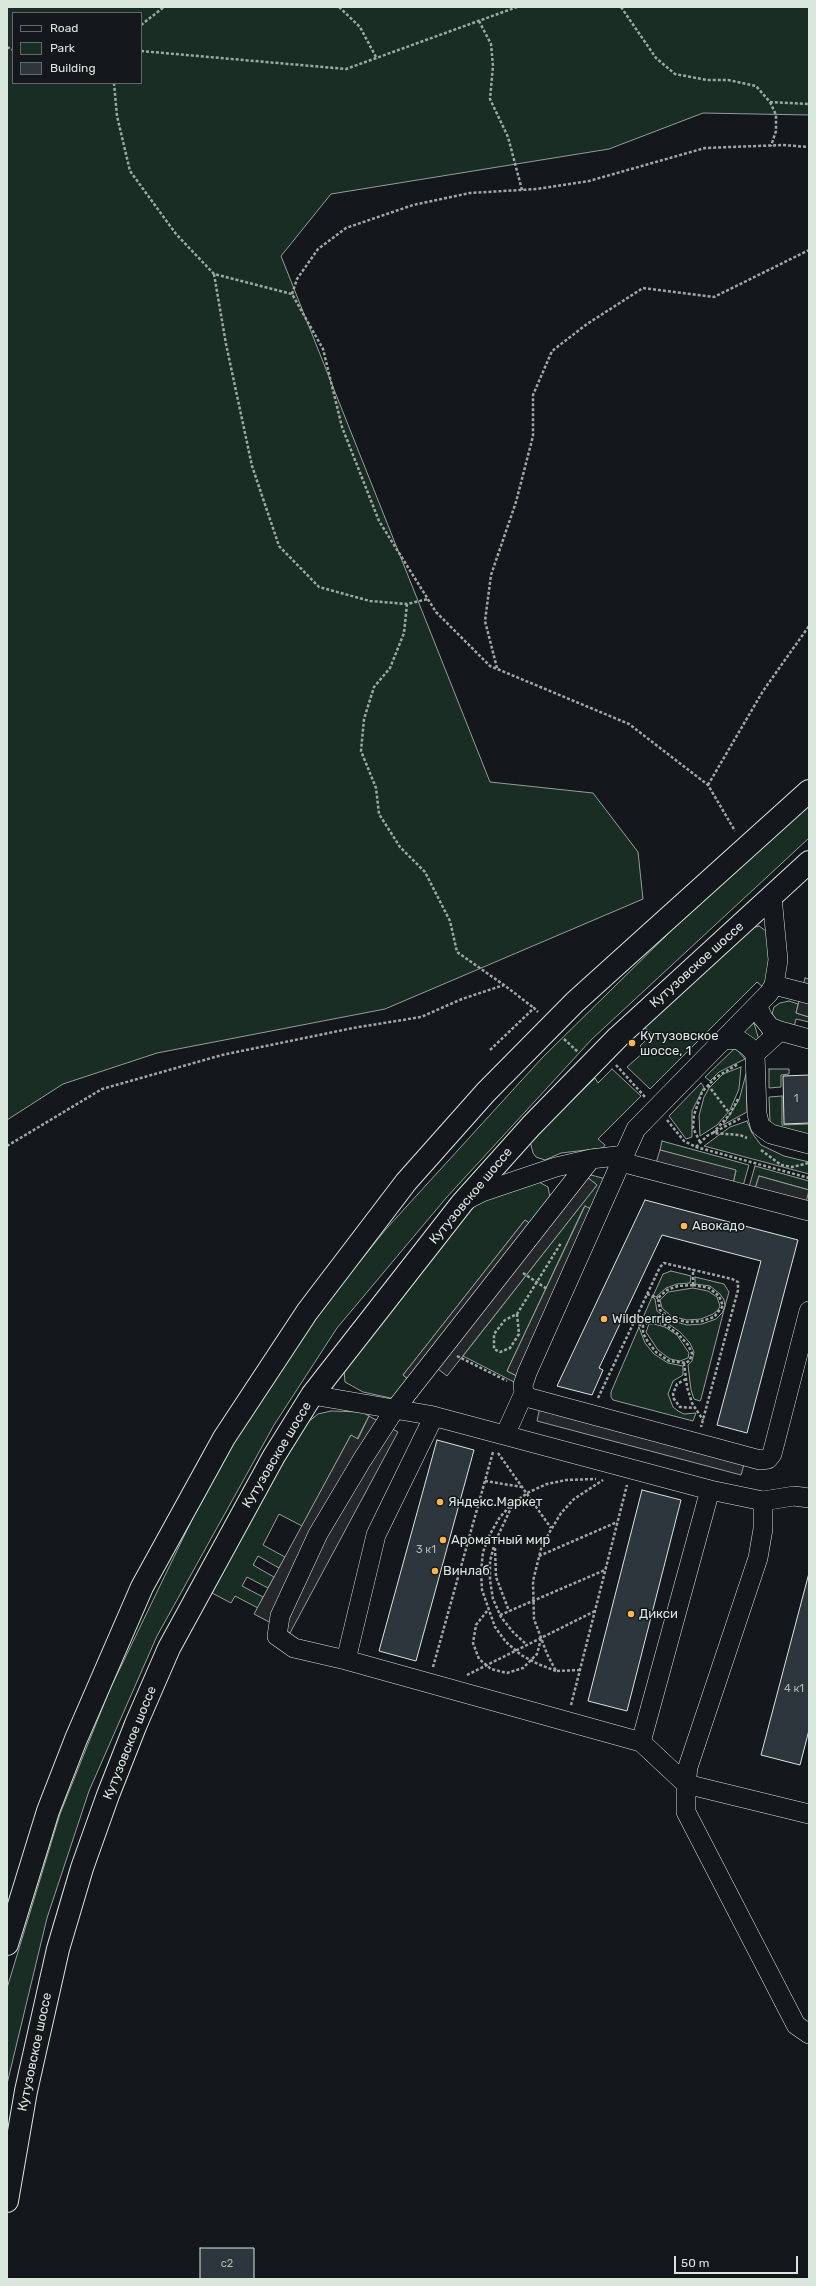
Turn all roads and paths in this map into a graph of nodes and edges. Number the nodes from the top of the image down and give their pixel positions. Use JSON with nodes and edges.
{"nodes":[{"id":1,"x":164,"y":7,"type":"edge"},
{"id":2,"x":339,"y":7,"type":"edge"},
{"id":3,"x":517,"y":7,"type":"edge"},
{"id":4,"x":621,"y":7,"type":"edge"},
{"id":5,"x":479,"y":21,"type":"junction"},
{"id":6,"x":142,"y":25,"type":"edge"},
{"id":7,"x":142,"y":51,"type":"edge"},
{"id":8,"x":377,"y":58,"type":"junction"},
{"id":9,"x":114,"y":84,"type":"edge"},
{"id":10,"x":770,"y":102,"type":"junction"},
{"id":11,"x":809,"y":104,"type":"edge"},
{"id":12,"x":771,"y":146,"type":"junction"},
{"id":13,"x":809,"y":147,"type":"edge"},
{"id":14,"x":522,"y":190,"type":"junction"},
{"id":15,"x":809,"y":250,"type":"edge"},
{"id":16,"x":214,"y":274,"type":"junction"},
{"id":17,"x":292,"y":294,"type":"junction"},
{"id":18,"x":428,"y":599,"type":"junction"},
{"id":19,"x":406,"y":604,"type":"junction"},
{"id":20,"x":809,"y":626,"type":"edge"},
{"id":21,"x":497,"y":668,"type":"junction"},
{"id":22,"x":708,"y":785,"type":"junction"},
{"id":23,"x":809,"y":792,"type":"edge"},
{"id":24,"x":736,"y":831,"type":"dead end"},
{"id":25,"x":809,"y":862,"type":"edge"},
{"id":26,"x":772,"y":897,"type":"junction"},
{"id":27,"x":504,"y":985,"type":"junction"},
{"id":28,"x":774,"y":985,"type":"junction"},
{"id":29,"x":809,"y":994,"type":"edge"},
{"id":30,"x":758,"y":1005,"type":"junction"},
{"id":31,"x":534,"y":1008,"type":"junction"},
{"id":32,"x":539,"y":1014,"type":"dead end"},
{"id":33,"x":780,"y":1031,"type":"junction"},
{"id":34,"x":563,"y":1037,"type":"dead end"},
{"id":35,"x":725,"y":1039,"type":"junction"},
{"id":36,"x":809,"y":1039,"type":"edge"},
{"id":37,"x":490,"y":1050,"type":"dead end"},
{"id":38,"x":579,"y":1054,"type":"dead end"},
{"id":39,"x":748,"y":1059,"type":"junction"},
{"id":40,"x":613,"y":1063,"type":"dead end"},
{"id":41,"x":705,"y":1081,"type":"dead end"},
{"id":42,"x":708,"y":1084,"type":"junction"},
{"id":43,"x":740,"y":1096,"type":"dead end"},
{"id":44,"x":660,"y":1113,"type":"junction"},
{"id":45,"x":730,"y":1114,"type":"junction"},
{"id":46,"x":744,"y":1116,"type":"dead end"},
{"id":47,"x":713,"y":1133,"type":"junction"},
{"id":48,"x":700,"y":1142,"type":"junction"},
{"id":49,"x":809,"y":1144,"type":"edge"},
{"id":50,"x":7,"y":1146,"type":"edge"},
{"id":51,"x":696,"y":1147,"type":"junction"},
{"id":52,"x":623,"y":1158,"type":"junction"},
{"id":53,"x":591,"y":1159,"type":"junction"},
{"id":54,"x":809,"y":1178,"type":"edge"},
{"id":55,"x":462,"y":1203,"type":"junction"},
{"id":56,"x":809,"y":1211,"type":"edge"},
{"id":57,"x":561,"y":1243,"type":"dead end"},
{"id":58,"x":510,"y":1263,"type":"junction"},
{"id":59,"x":693,"y":1269,"type":"junction"},
{"id":60,"x":536,"y":1283,"type":"junction"},
{"id":61,"x":693,"y":1285,"type":"junction"},
{"id":62,"x":647,"y":1294,"type":"junction"},
{"id":63,"x":561,"y":1296,"type":"junction"},
{"id":64,"x":658,"y":1298,"type":"junction"},
{"id":65,"x":809,"y":1311,"type":"edge"},
{"id":66,"x":517,"y":1314,"type":"junction"},
{"id":67,"x":634,"y":1322,"type":"junction"},
{"id":68,"x":643,"y":1326,"type":"junction"},
{"id":69,"x":443,"y":1349,"type":"junction"},
{"id":70,"x":684,"y":1364,"type":"junction"},
{"id":71,"x":686,"y":1379,"type":"junction"},
{"id":72,"x":523,"y":1389,"type":"junction"},
{"id":73,"x":312,"y":1395,"type":"junction"},
{"id":74,"x":695,"y":1408,"type":"junction"},
{"id":75,"x":395,"y":1409,"type":"junction"},
{"id":76,"x":592,"y":1415,"type":"junction"},
{"id":77,"x":434,"y":1416,"type":"junction"},
{"id":78,"x":703,"y":1420,"type":"junction"},
{"id":79,"x":505,"y":1435,"type":"junction"},
{"id":80,"x":697,"y":1443,"type":"junction"},
{"id":81,"x":494,"y":1452,"type":"dead end"},
{"id":82,"x":498,"y":1453,"type":"dead end"},
{"id":83,"x":631,"y":1468,"type":"junction"},
{"id":84,"x":485,"y":1481,"type":"junction"},
{"id":85,"x":522,"y":1487,"type":"junction"},
{"id":86,"x":710,"y":1490,"type":"junction"},
{"id":87,"x":526,"y":1494,"type":"junction"},
{"id":88,"x":809,"y":1498,"type":"edge"},
{"id":89,"x":764,"y":1501,"type":"junction"},
{"id":90,"x":513,"y":1503,"type":"junction"},
{"id":91,"x":617,"y":1522,"type":"junction"},
{"id":92,"x":551,"y":1528,"type":"junction"},
{"id":93,"x":495,"y":1542,"type":"junction"},
{"id":94,"x":538,"y":1556,"type":"junction"},
{"id":95,"x":605,"y":1570,"type":"junction"},
{"id":96,"x":532,"y":1600,"type":"junction"},
{"id":97,"x":488,"y":1611,"type":"junction"},
{"id":98,"x":509,"y":1611,"type":"junction"},
{"id":99,"x":595,"y":1611,"type":"junction"},
{"id":100,"x":500,"y":1615,"type":"junction"},
{"id":101,"x":541,"y":1638,"type":"junction"},
{"id":102,"x":527,"y":1645,"type":"junction"},
{"id":103,"x":516,"y":1650,"type":"junction"},
{"id":104,"x":346,"y":1660,"type":"junction"},
{"id":105,"x":532,"y":1661,"type":"junction"},
{"id":106,"x":486,"y":1666,"type":"junction"},
{"id":107,"x":580,"y":1670,"type":"junction"},
{"id":108,"x":556,"y":1671,"type":"junction"},
{"id":109,"x":436,"y":1685,"type":"junction"},
{"id":110,"x":567,"y":1721,"type":"junction"},
{"id":111,"x":641,"y":1742,"type":"junction"},
{"id":112,"x":686,"y":1784,"type":"junction"},
{"id":113,"x":809,"y":1814,"type":"edge"},
{"id":114,"x":7,"y":1944,"type":"edge"},
{"id":115,"x":809,"y":2034,"type":"edge"},
{"id":116,"x":7,"y":2201,"type":"edge"}],
"edges":[{"from":1,"to":6,"type":"path"},
{"from":2,"to":8,"type":"path"},
{"from":3,"to":5,"type":"path"},
{"from":4,"to":10,"type":"path"},
{"from":5,"to":8,"type":"path"},
{"from":5,"to":14,"type":"path"},
{"from":7,"to":8,"type":"path"},
{"from":9,"to":16,"type":"path"},
{"from":10,"to":11,"type":"path"},
{"from":10,"to":12,"type":"path"},
{"from":12,"to":13,"type":"path"},
{"from":12,"to":14,"type":"path"},
{"from":14,"to":17,"type":"path"},
{"from":15,"to":21,"type":"path"},
{"from":16,"to":17,"type":"path"},
{"from":16,"to":19,"type":"path"},
{"from":17,"to":18,"type":"path"},
{"from":18,"to":19,"type":"path"},
{"from":18,"to":21,"type":"path"},
{"from":19,"to":27,"type":"path"},
{"from":20,"to":22,"type":"path"},
{"from":21,"to":22,"type":"path"},
{"from":22,"to":24,"type":"path"},
{"from":23,"to":114,"type":"main road"},
{"from":25,"to":26,"type":"main road","name":"Кутузовское шоссе"},
{"from":26,"to":28,"type":"lane"},
{"from":26,"to":55,"type":"main road","name":"Кутузовское шоссе"},
{"from":27,"to":31,"type":"path"},
{"from":27,"to":50,"type":"path"},
{"from":28,"to":29,"type":"lane"},
{"from":28,"to":30,"type":"lane"},
{"from":30,"to":33,"type":"lane"},
{"from":30,"to":35,"type":"lane"},
{"from":31,"to":32,"type":"path"},
{"from":31,"to":37,"type":"path"},
{"from":33,"to":36,"type":"lane"},
{"from":33,"to":39,"type":"lane"},
{"from":34,"to":38,"type":"path"},
{"from":35,"to":39,"type":"lane"},
{"from":35,"to":44,"type":"lane"},
{"from":39,"to":42,"type":"path"},
{"from":39,"to":49,"type":"lane"},
{"from":40,"to":44,"type":"path"},
{"from":41,"to":42,"type":"path"},
{"from":42,"to":45,"type":"path"},
{"from":42,"to":48,"type":"path"},
{"from":43,"to":45,"type":"path"},
{"from":44,"to":51,"type":"path"},
{"from":44,"to":52,"type":"lane"},
{"from":45,"to":47,"type":"path"},
{"from":46,"to":47,"type":"path"},
{"from":47,"to":48,"type":"path"},
{"from":48,"to":51,"type":"path"},
{"from":51,"to":54,"type":"path"},
{"from":52,"to":53,"type":"lane"},
{"from":52,"to":56,"type":"lane"},
{"from":52,"to":63,"type":"lane"},
{"from":53,"to":55,"type":"lane"},
{"from":53,"to":58,"type":"lane"},
{"from":55,"to":73,"type":"main road","name":"Кутузовское шоссе"},
{"from":57,"to":60,"type":"path"},
{"from":58,"to":60,"type":"path"},
{"from":58,"to":69,"type":"lane"},
{"from":59,"to":61,"type":"path"},
{"from":59,"to":62,"type":"path"},
{"from":59,"to":78,"type":"path"},
{"from":60,"to":63,"type":"path"},
{"from":60,"to":66,"type":"path"},
{"from":61,"to":64,"type":"path"},
{"from":61,"to":64,"type":"path"},
{"from":62,"to":64,"type":"path"},
{"from":62,"to":67,"type":"path"},
{"from":63,"to":72,"type":"lane"},
{"from":65,"to":80,"type":"lane"},
{"from":66,"to":66,"type":"path"},
{"from":67,"to":68,"type":"path"},
{"from":67,"to":76,"type":"path"},
{"from":68,"to":70,"type":"path"},
{"from":68,"to":70,"type":"path"},
{"from":69,"to":72,"type":"path"},
{"from":69,"to":75,"type":"lane"},
{"from":70,"to":71,"type":"path"},
{"from":71,"to":74,"type":"path"},
{"from":71,"to":74,"type":"path"},
{"from":72,"to":76,"type":"lane"},
{"from":72,"to":79,"type":"lane"},
{"from":73,"to":75,"type":"lane"},
{"from":73,"to":116,"type":"main road","name":"Кутузовское шоссе"},
{"from":74,"to":78,"type":"path"},
{"from":75,"to":77,"type":"lane"},
{"from":75,"to":104,"type":"lane"},
{"from":76,"to":80,"type":"lane"},
{"from":77,"to":79,"type":"lane"},
{"from":77,"to":104,"type":"lane"},
{"from":78,"to":80,"type":"path"},
{"from":79,"to":83,"type":"lane"},
{"from":81,"to":84,"type":"path"},
{"from":82,"to":85,"type":"path"},
{"from":83,"to":86,"type":"lane"},
{"from":83,"to":91,"type":"path"},
{"from":84,"to":85,"type":"path"},
{"from":84,"to":109,"type":"path"},
{"from":85,"to":87,"type":"path"},
{"from":86,"to":89,"type":"lane"},
{"from":86,"to":111,"type":"lane"},
{"from":87,"to":90,"type":"path"},
{"from":87,"to":92,"type":"path"},
{"from":87,"to":92,"type":"path"},
{"from":88,"to":89,"type":"lane"},
{"from":89,"to":112,"type":"lane"},
{"from":90,"to":93,"type":"path"},
{"from":90,"to":97,"type":"path"},
{"from":91,"to":94,"type":"path"},
{"from":91,"to":95,"type":"path"},
{"from":92,"to":94,"type":"path"},
{"from":93,"to":98,"type":"path"},
{"from":93,"to":100,"type":"path"},
{"from":94,"to":96,"type":"path"},
{"from":95,"to":96,"type":"path"},
{"from":95,"to":99,"type":"path"},
{"from":96,"to":98,"type":"path"},
{"from":96,"to":101,"type":"path"},
{"from":97,"to":103,"type":"path"},
{"from":97,"to":106,"type":"path"},
{"from":98,"to":100,"type":"path"},
{"from":99,"to":101,"type":"path"},
{"from":99,"to":107,"type":"path"},
{"from":100,"to":102,"type":"path"},
{"from":101,"to":102,"type":"path"},
{"from":101,"to":105,"type":"path"},
{"from":101,"to":108,"type":"path"},
{"from":102,"to":103,"type":"path"},
{"from":103,"to":105,"type":"path"},
{"from":103,"to":106,"type":"path"},
{"from":104,"to":109,"type":"lane"},
{"from":105,"to":106,"type":"path"},
{"from":105,"to":108,"type":"path"},
{"from":106,"to":109,"type":"path"},
{"from":107,"to":108,"type":"path"},
{"from":107,"to":110,"type":"path"},
{"from":109,"to":110,"type":"lane"},
{"from":110,"to":111,"type":"lane"},
{"from":111,"to":112,"type":"lane"},
{"from":112,"to":113,"type":"lane"},
{"from":112,"to":115,"type":"lane"}]}
